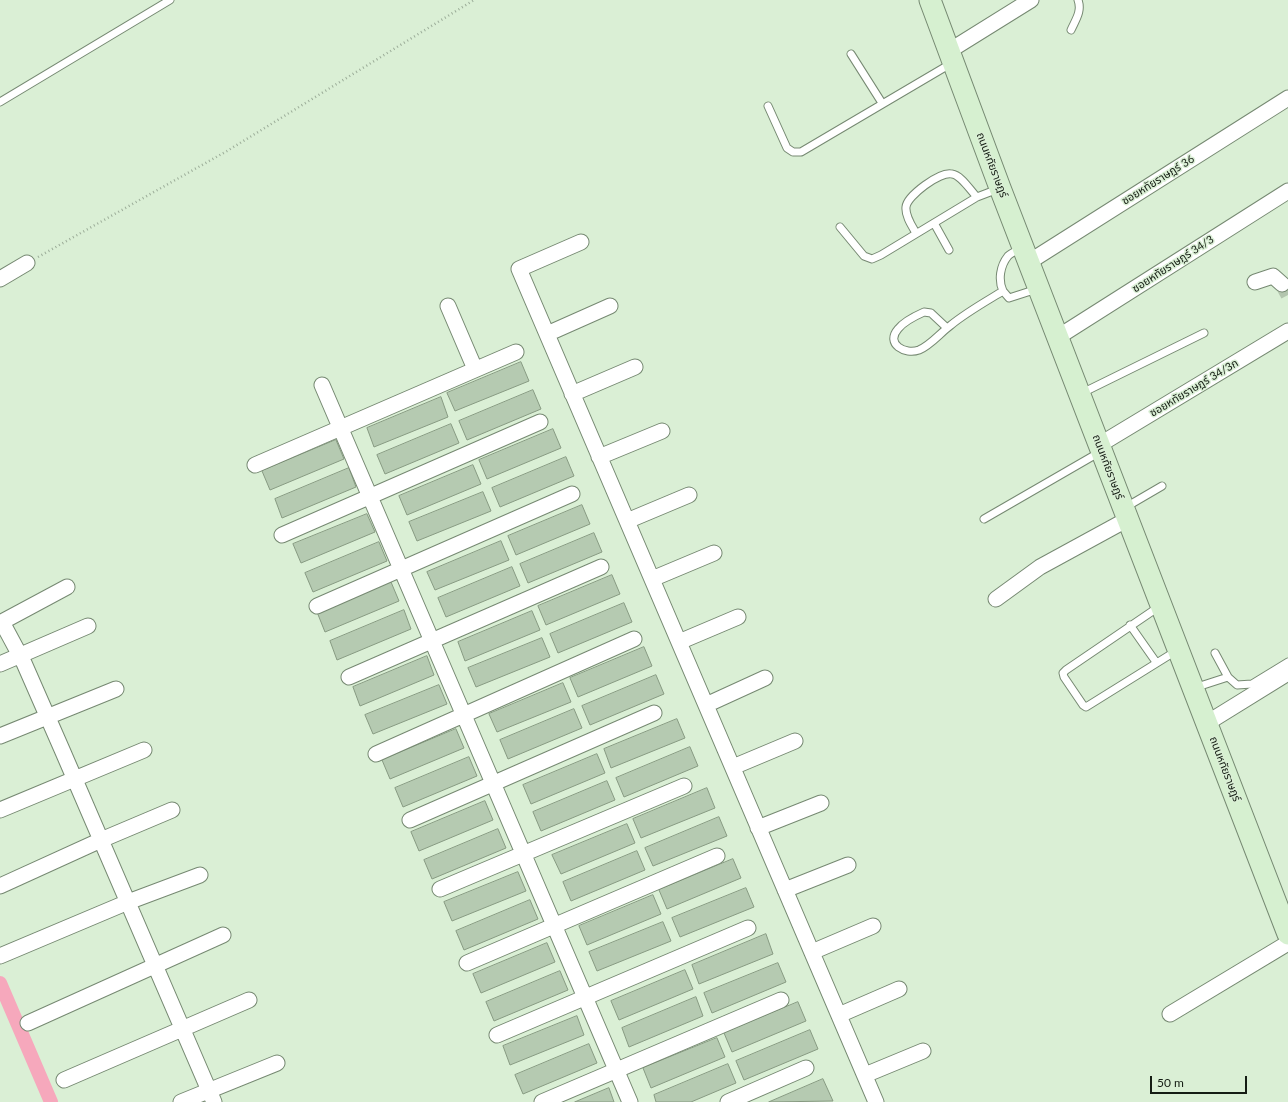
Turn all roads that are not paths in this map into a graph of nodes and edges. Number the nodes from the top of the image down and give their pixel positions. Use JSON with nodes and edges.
{"nodes":[{"id":1,"x":170,"y":0,"type":"edge"},
{"id":2,"x":930,"y":0,"type":"edge"},
{"id":3,"x":1031,"y":0,"type":"edge"},
{"id":4,"x":1078,"y":0,"type":"edge"},
{"id":5,"x":1071,"y":30,"type":"dead end"},
{"id":6,"x":851,"y":54,"type":"dead end"},
{"id":7,"x":951,"y":57,"type":"junction"},
{"id":8,"x":1288,"y":98,"type":"edge"},
{"id":9,"x":0,"y":102,"type":"edge"},
{"id":10,"x":882,"y":103,"type":"junction"},
{"id":11,"x":768,"y":106,"type":"dead end"},
{"id":12,"x":1000,"y":188,"type":"junction"},
{"id":13,"x":1288,"y":191,"type":"edge"},
{"id":14,"x":977,"y":197,"type":"junction"},
{"id":15,"x":934,"y":222,"type":"junction"},
{"id":16,"x":840,"y":227,"type":"dead end"},
{"id":17,"x":916,"y":234,"type":"junction"},
{"id":18,"x":581,"y":242,"type":"dead end"},
{"id":19,"x":949,"y":250,"type":"dead end"},
{"id":20,"x":1026,"y":254,"type":"junction"},
{"id":21,"x":27,"y":263,"type":"road end"},
{"id":22,"x":0,"y":279,"type":"edge"},
{"id":23,"x":1255,"y":282,"type":"dead end"},
{"id":24,"x":1282,"y":284,"type":"tunnel mouth"},
{"id":25,"x":1039,"y":288,"type":"junction"},
{"id":26,"x":1003,"y":291,"type":"junction"},
{"id":27,"x":448,"y":306,"type":"dead end"},
{"id":28,"x":610,"y":306,"type":"dead end"},
{"id":29,"x":946,"y":328,"type":"junction"},
{"id":30,"x":1288,"y":330,"type":"edge"},
{"id":31,"x":1204,"y":333,"type":"dead end"},
{"id":32,"x":547,"y":334,"type":"junction"},
{"id":33,"x":1058,"y":337,"type":"junction"},
{"id":34,"x":516,"y":352,"type":"dead end"},
{"id":35,"x":635,"y":367,"type":"dead end"},
{"id":36,"x":475,"y":369,"type":"junction"},
{"id":37,"x":322,"y":385,"type":"dead end"},
{"id":38,"x":572,"y":394,"type":"junction"},
{"id":39,"x":1080,"y":394,"type":"junction"},
{"id":40,"x":540,"y":422,"type":"dead end"},
{"id":41,"x":341,"y":428,"type":"junction"},
{"id":42,"x":662,"y":431,"type":"dead end"},
{"id":43,"x":1101,"y":448,"type":"junction"},
{"id":44,"x":600,"y":457,"type":"junction"},
{"id":45,"x":255,"y":465,"type":"dead end"},
{"id":46,"x":1162,"y":486,"type":"dead end"},
{"id":47,"x":572,"y":494,"type":"dead end"},
{"id":48,"x":689,"y":495,"type":"dead end"},
{"id":49,"x":370,"y":496,"type":"junction"},
{"id":50,"x":1126,"y":514,"type":"junction"},
{"id":51,"x":984,"y":519,"type":"dead end"},
{"id":52,"x":627,"y":521,"type":"junction"},
{"id":53,"x":282,"y":535,"type":"dead end"},
{"id":54,"x":714,"y":553,"type":"dead end"},
{"id":55,"x":601,"y":567,"type":"dead end"},
{"id":56,"x":401,"y":569,"type":"junction"},
{"id":57,"x":652,"y":579,"type":"junction"},
{"id":58,"x":67,"y":587,"type":"dead end"},
{"id":59,"x":996,"y":599,"type":"dead end"},
{"id":60,"x":1162,"y":605,"type":"junction"},
{"id":61,"x":317,"y":606,"type":"dead end"},
{"id":62,"x":738,"y":617,"type":"dead end"},
{"id":63,"x":1,"y":622,"type":"edge"},
{"id":64,"x":1130,"y":624,"type":"junction"},
{"id":65,"x":88,"y":626,"type":"dead end"},
{"id":66,"x":634,"y":639,"type":"dead end"},
{"id":67,"x":432,"y":641,"type":"junction"},
{"id":68,"x":679,"y":642,"type":"junction"},
{"id":69,"x":1179,"y":649,"type":"junction"},
{"id":70,"x":1215,"y":653,"type":"dead end"},
{"id":71,"x":20,"y":655,"type":"junction"},
{"id":72,"x":1156,"y":662,"type":"junction"},
{"id":73,"x":1288,"y":662,"type":"edge"},
{"id":74,"x":0,"y":664,"type":"edge"},
{"id":75,"x":1288,"y":673,"type":"edge"},
{"id":76,"x":349,"y":677,"type":"dead end"},
{"id":77,"x":1228,"y":677,"type":"junction"},
{"id":78,"x":765,"y":678,"type":"dead end"},
{"id":79,"x":116,"y":688,"type":"dead end"},
{"id":80,"x":1194,"y":688,"type":"junction"},
{"id":81,"x":706,"y":705,"type":"junction"},
{"id":82,"x":654,"y":713,"type":"dead end"},
{"id":83,"x":464,"y":715,"type":"junction"},
{"id":84,"x":47,"y":716,"type":"junction"},
{"id":85,"x":1207,"y":723,"type":"junction"},
{"id":86,"x":0,"y":736,"type":"edge"},
{"id":87,"x":795,"y":741,"type":"dead end"},
{"id":88,"x":144,"y":750,"type":"dead end"},
{"id":89,"x":376,"y":754,"type":"dead end"},
{"id":90,"x":732,"y":768,"type":"junction"},
{"id":91,"x":75,"y":779,"type":"junction"},
{"id":92,"x":493,"y":784,"type":"junction"},
{"id":93,"x":684,"y":786,"type":"dead end"},
{"id":94,"x":821,"y":803,"type":"dead end"},
{"id":95,"x":0,"y":810,"type":"edge"},
{"id":96,"x":172,"y":810,"type":"dead end"},
{"id":97,"x":410,"y":820,"type":"dead end"},
{"id":98,"x":758,"y":828,"type":"junction"},
{"id":99,"x":100,"y":840,"type":"junction"},
{"id":100,"x":523,"y":853,"type":"junction"},
{"id":101,"x":717,"y":856,"type":"dead end"},
{"id":102,"x":848,"y":865,"type":"dead end"},
{"id":103,"x":200,"y":875,"type":"dead end"},
{"id":104,"x":0,"y":886,"type":"edge"},
{"id":105,"x":440,"y":889,"type":"dead end"},
{"id":106,"x":785,"y":890,"type":"junction"},
{"id":107,"x":128,"y":902,"type":"junction"},
{"id":108,"x":554,"y":926,"type":"junction"},
{"id":109,"x":873,"y":926,"type":"dead end"},
{"id":110,"x":748,"y":928,"type":"dead end"},
{"id":111,"x":1288,"y":933,"type":"edge"},
{"id":112,"x":223,"y":936,"type":"dead end"},
{"id":113,"x":812,"y":952,"type":"junction"},
{"id":114,"x":0,"y":956,"type":"edge"},
{"id":115,"x":467,"y":963,"type":"dead end"},
{"id":116,"x":155,"y":965,"type":"junction"},
{"id":117,"x":899,"y":989,"type":"dead end"},
{"id":118,"x":584,"y":996,"type":"junction"},
{"id":119,"x":249,"y":1000,"type":"dead end"},
{"id":120,"x":781,"y":1000,"type":"dead end"},
{"id":121,"x":1170,"y":1014,"type":"dead end"},
{"id":122,"x":839,"y":1015,"type":"junction"},
{"id":123,"x":28,"y":1023,"type":"dead end"},
{"id":124,"x":182,"y":1028,"type":"junction"},
{"id":125,"x":497,"y":1035,"type":"dead end"},
{"id":126,"x":923,"y":1051,"type":"dead end"},
{"id":127,"x":277,"y":1063,"type":"dead end"},
{"id":128,"x":806,"y":1068,"type":"dead end"},
{"id":129,"x":616,"y":1070,"type":"junction"},
{"id":130,"x":864,"y":1075,"type":"junction"},
{"id":131,"x":64,"y":1080,"type":"dead end"},
{"id":132,"x":212,"y":1096,"type":"edge"},
{"id":133,"x":181,"y":1102,"type":"edge"},
{"id":134,"x":542,"y":1102,"type":"edge"},
{"id":135,"x":630,"y":1102,"type":"edge"},
{"id":136,"x":728,"y":1102,"type":"edge"},
{"id":137,"x":876,"y":1102,"type":"edge"}],
"edges":[{"from":1,"to":9,"type":"lane"},
{"from":2,"to":7,"type":"main road","name":"ถนนหทัยราษฎร์"},
{"from":3,"to":7,"type":"street"},
{"from":4,"to":5,"type":"lane"},
{"from":6,"to":10,"type":"lane"},
{"from":7,"to":10,"type":"lane"},
{"from":7,"to":12,"type":"main road","name":"ถนนหทัยราษฎร์"},
{"from":8,"to":20,"type":"street","name":"ซอยหทัยราษฎร์ 36"},
{"from":10,"to":11,"type":"lane"},
{"from":12,"to":14,"type":"lane"},
{"from":12,"to":20,"type":"main road","name":"ถนนหทัยราษฎร์"},
{"from":13,"to":33,"type":"street","name":"ซอยหทัยราษฎร์ 34/3"},
{"from":14,"to":15,"type":"lane"},
{"from":14,"to":17,"type":"lane"},
{"from":15,"to":17,"type":"lane"},
{"from":15,"to":19,"type":"lane"},
{"from":16,"to":17,"type":"lane"},
{"from":18,"to":32,"type":"street"},
{"from":20,"to":25,"type":"main road","name":"ถนนหทัยราษฎร์"},
{"from":20,"to":26,"type":"lane"},
{"from":21,"to":22,"type":"street"},
{"from":23,"to":24,"type":"street"},
{"from":25,"to":26,"type":"lane"},
{"from":25,"to":33,"type":"main road","name":"ถนนหทัยราษฎร์"},
{"from":26,"to":29,"type":"lane"},
{"from":27,"to":36,"type":"street"},
{"from":28,"to":32,"type":"street"},
{"from":29,"to":29,"type":"lane"},
{"from":30,"to":43,"type":"street","name":"ซอยหทัยราษฎร์ 34/3ก"},
{"from":31,"to":39,"type":"lane"},
{"from":32,"to":38,"type":"street"},
{"from":33,"to":39,"type":"main road","name":"ถนนหทัยราษฎร์"},
{"from":34,"to":36,"type":"street"},
{"from":35,"to":38,"type":"street"},
{"from":36,"to":41,"type":"street"},
{"from":37,"to":41,"type":"street"},
{"from":38,"to":44,"type":"street"},
{"from":39,"to":43,"type":"main road","name":"ถนนหทัยราษฎร์"},
{"from":40,"to":49,"type":"street"},
{"from":41,"to":45,"type":"street"},
{"from":41,"to":49,"type":"street"},
{"from":42,"to":44,"type":"street"},
{"from":43,"to":50,"type":"main road","name":"ถนนหทัยราษฎร์"},
{"from":43,"to":51,"type":"lane"},
{"from":44,"to":52,"type":"street"},
{"from":46,"to":50,"type":"lane"},
{"from":47,"to":56,"type":"street"},
{"from":48,"to":52,"type":"street"},
{"from":49,"to":53,"type":"street"},
{"from":49,"to":56,"type":"street"},
{"from":50,"to":59,"type":"street"},
{"from":50,"to":60,"type":"main road","name":"ถนนหทัยราษฎร์"},
{"from":52,"to":57,"type":"street"},
{"from":54,"to":57,"type":"street"},
{"from":55,"to":67,"type":"street"},
{"from":56,"to":61,"type":"street"},
{"from":56,"to":67,"type":"street"},
{"from":57,"to":68,"type":"street"},
{"from":58,"to":63,"type":"street"},
{"from":60,"to":64,"type":"lane"},
{"from":60,"to":69,"type":"main road","name":"ถนนหทัยราษฎร์"},
{"from":62,"to":68,"type":"street"},
{"from":63,"to":71,"type":"street"},
{"from":64,"to":72,"type":"lane"},
{"from":64,"to":72,"type":"lane"},
{"from":65,"to":71,"type":"street"},
{"from":66,"to":83,"type":"street"},
{"from":67,"to":76,"type":"street"},
{"from":67,"to":83,"type":"street"},
{"from":68,"to":81,"type":"street"},
{"from":69,"to":72,"type":"lane"},
{"from":69,"to":80,"type":"main road","name":"ถนนหทัยราษฎร์"},
{"from":70,"to":77,"type":"lane"},
{"from":71,"to":74,"type":"street"},
{"from":71,"to":84,"type":"street"},
{"from":73,"to":77,"type":"lane"},
{"from":75,"to":85,"type":"street"},
{"from":77,"to":80,"type":"lane"},
{"from":78,"to":81,"type":"street"},
{"from":79,"to":84,"type":"street"},
{"from":80,"to":85,"type":"main road","name":"ถนนหทัยราษฎร์"},
{"from":81,"to":90,"type":"street"},
{"from":82,"to":92,"type":"street"},
{"from":83,"to":89,"type":"street"},
{"from":83,"to":92,"type":"street"},
{"from":84,"to":86,"type":"street"},
{"from":84,"to":91,"type":"street"},
{"from":85,"to":111,"type":"main road","name":"ถนนหทัยราษฎร์"},
{"from":87,"to":90,"type":"street"},
{"from":88,"to":91,"type":"street"},
{"from":90,"to":98,"type":"street"},
{"from":91,"to":95,"type":"street"},
{"from":91,"to":99,"type":"street"},
{"from":92,"to":97,"type":"street"},
{"from":92,"to":100,"type":"street"},
{"from":93,"to":100,"type":"street"},
{"from":94,"to":98,"type":"street"},
{"from":96,"to":99,"type":"street"},
{"from":98,"to":106,"type":"street"},
{"from":99,"to":104,"type":"street"},
{"from":99,"to":107,"type":"street"},
{"from":100,"to":105,"type":"street"},
{"from":100,"to":108,"type":"street"},
{"from":101,"to":108,"type":"street"},
{"from":102,"to":106,"type":"street"},
{"from":103,"to":107,"type":"street"},
{"from":106,"to":113,"type":"street"},
{"from":107,"to":114,"type":"street"},
{"from":107,"to":116,"type":"street"},
{"from":108,"to":115,"type":"street"},
{"from":108,"to":118,"type":"street"},
{"from":109,"to":113,"type":"street"},
{"from":110,"to":118,"type":"street"},
{"from":111,"to":121,"type":"street"},
{"from":112,"to":116,"type":"street"},
{"from":113,"to":122,"type":"street"},
{"from":116,"to":123,"type":"street"},
{"from":116,"to":124,"type":"street"},
{"from":117,"to":122,"type":"street"},
{"from":118,"to":125,"type":"street"},
{"from":118,"to":129,"type":"street"},
{"from":119,"to":124,"type":"street"},
{"from":120,"to":129,"type":"street"},
{"from":122,"to":130,"type":"street"},
{"from":124,"to":131,"type":"street"},
{"from":124,"to":132,"type":"street"},
{"from":126,"to":130,"type":"street"},
{"from":127,"to":132,"type":"street"},
{"from":128,"to":136,"type":"street"},
{"from":129,"to":134,"type":"street"},
{"from":129,"to":135,"type":"street"},
{"from":130,"to":137,"type":"street"},
{"from":132,"to":133,"type":"street"}]}
